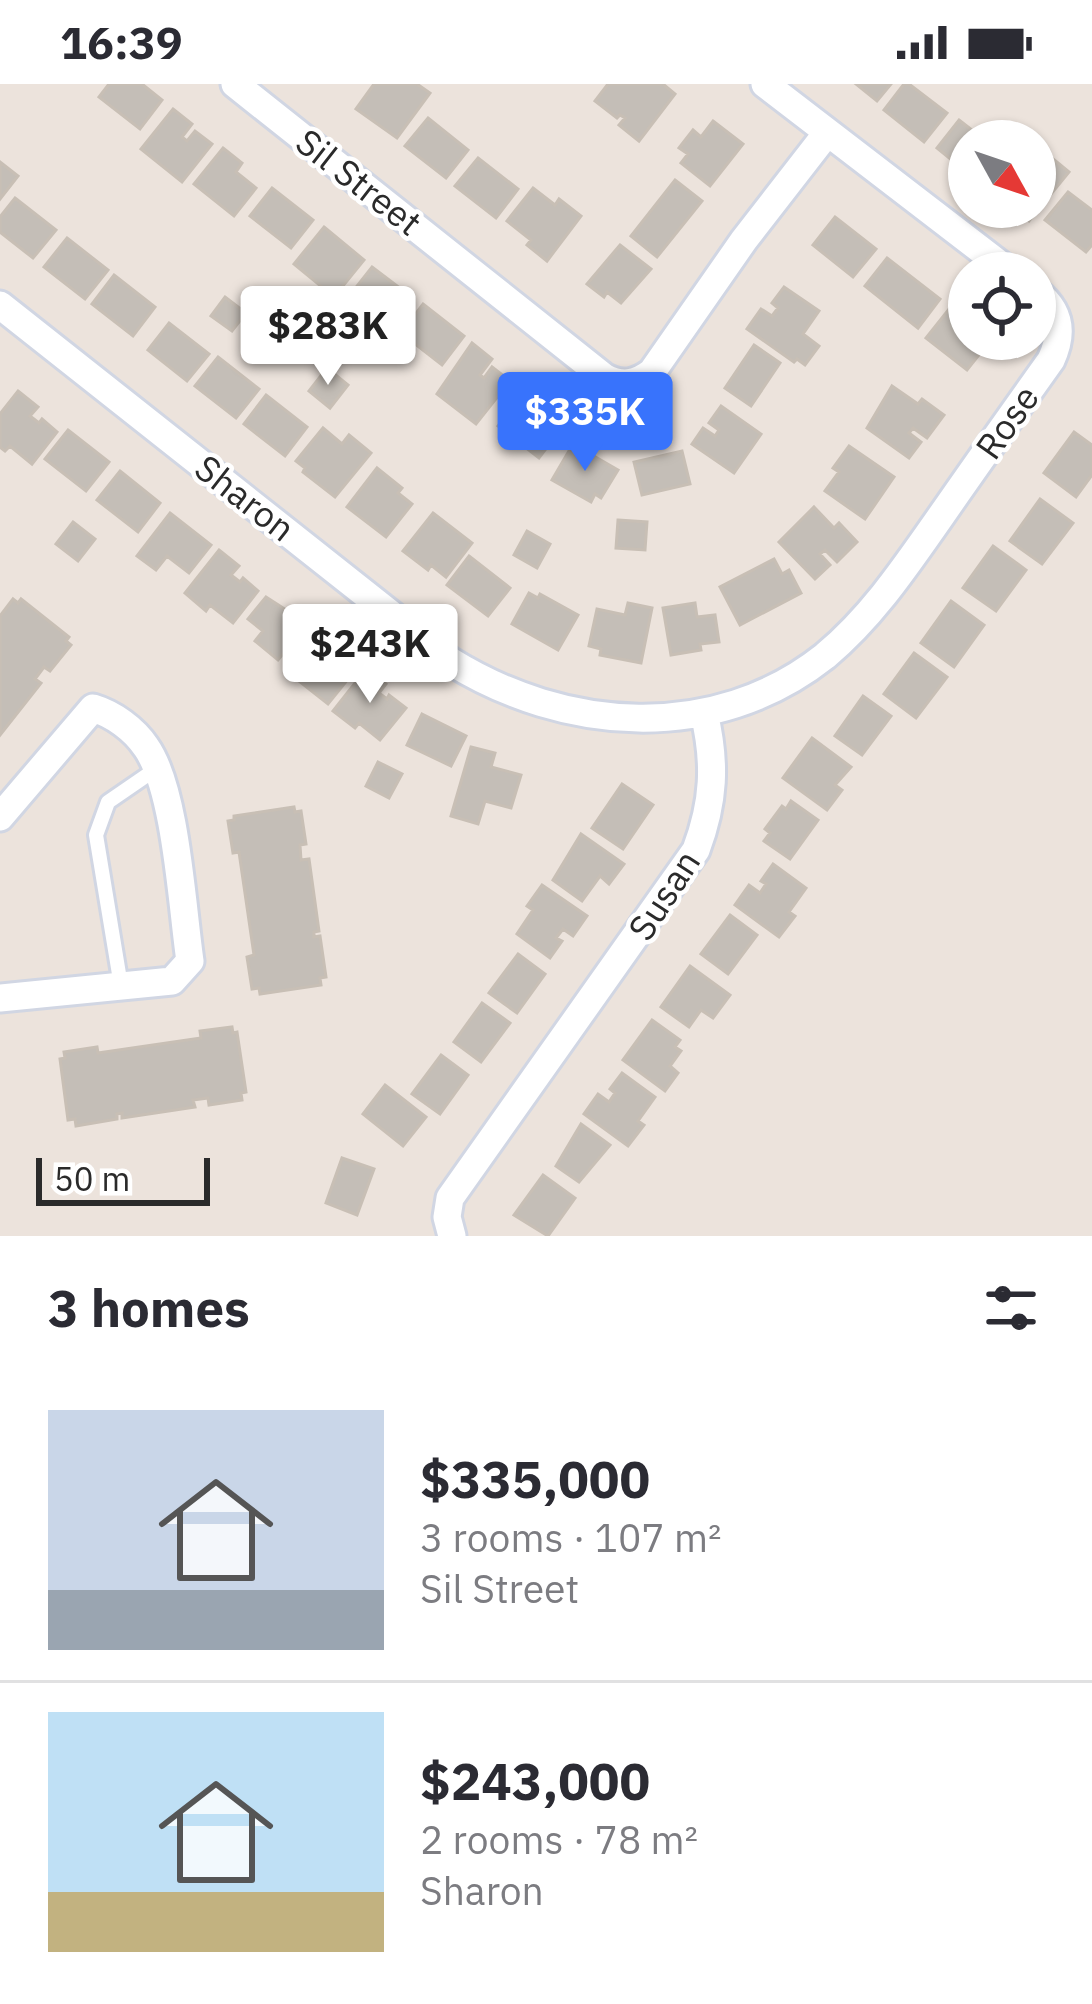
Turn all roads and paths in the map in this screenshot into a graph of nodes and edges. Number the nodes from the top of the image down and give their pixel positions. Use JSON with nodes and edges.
{"nodes":[{"id":1,"x":235,"y":84,"type":"edge"},
{"id":2,"x":765,"y":84,"type":"edge"},
{"id":3,"x":827,"y":133,"type":"junction"},
{"id":4,"x":983,"y":252,"type":"edge"},
{"id":5,"x":0,"y":305,"type":"edge"},
{"id":6,"x":1056,"y":315,"type":"edge"},
{"id":7,"x":1056,"y":347,"type":"edge"},
{"id":8,"x":1047,"y":360,"type":"edge"},
{"id":9,"x":704,"y":713,"type":"junction"},
{"id":10,"x":155,"y":769,"type":"junction"},
{"id":11,"x":0,"y":817,"type":"edge"},
{"id":12,"x":122,"y":986,"type":"junction"},
{"id":13,"x":0,"y":998,"type":"edge"},
{"id":14,"x":450,"y":1230,"type":"edge"}],
"edges":[{"from":1,"to":3,"type":"street","name":"Sil Street"},
{"from":2,"to":3,"type":"street"},
{"from":3,"to":4,"type":"street"},
{"from":5,"to":9,"type":"street","name":"Sharon"},
{"from":6,"to":7,"type":"street","name":"Rose"},
{"from":8,"to":9,"type":"street","name":"Rose"},
{"from":9,"to":14,"type":"street","name":"Susan"},
{"from":10,"to":11,"type":"street"},
{"from":10,"to":12,"type":"lane"},
{"from":10,"to":12,"type":"street"},
{"from":12,"to":13,"type":"street"}]}
